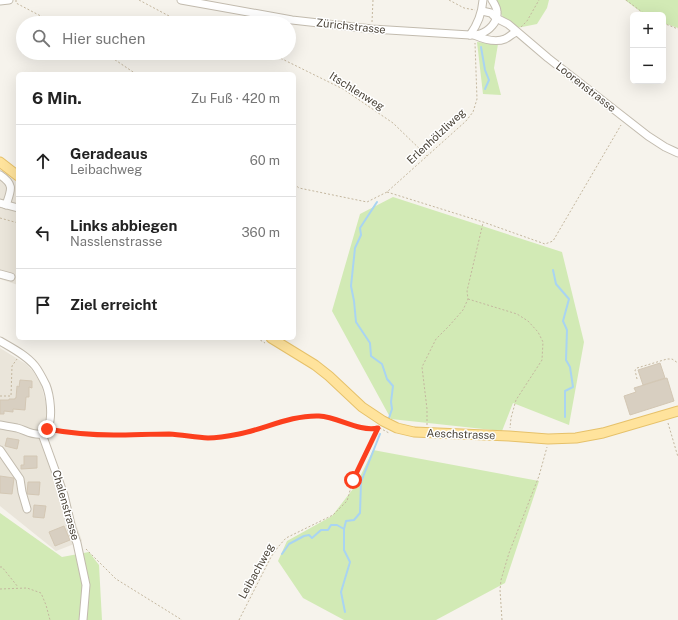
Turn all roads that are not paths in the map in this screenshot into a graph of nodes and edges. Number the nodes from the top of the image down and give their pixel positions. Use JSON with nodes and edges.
{"nodes":[{"id":1,"x":9,"y":0,"type":"edge"},
{"id":2,"x":181,"y":0,"type":"edge"},
{"id":3,"x":483,"y":0,"type":"edge"},
{"id":4,"x":492,"y":0,"type":"edge"},
{"id":5,"x":0,"y":1,"type":"edge"},
{"id":6,"x":482,"y":11,"type":"junction"},
{"id":7,"x":270,"y":16,"type":"edge"},
{"id":8,"x":496,"y":18,"type":"junction"},
{"id":9,"x":296,"y":20,"type":"edge"},
{"id":10,"x":516,"y":32,"type":"junction"},
{"id":11,"x":472,"y":35,"type":"junction"},
{"id":12,"x":678,"y":153,"type":"edge"},
{"id":13,"x":0,"y":162,"type":"edge"},
{"id":14,"x":16,"y":174,"type":"edge"},
{"id":15,"x":0,"y":175,"type":"edge"},
{"id":16,"x":3,"y":204,"type":"edge"},
{"id":17,"x":16,"y":207,"type":"edge"},
{"id":18,"x":0,"y":274,"type":"edge"},
{"id":19,"x":11,"y":277,"type":"dead end"},
{"id":20,"x":0,"y":341,"type":"edge"},
{"id":21,"x":271,"y":342,"type":"edge"},
{"id":22,"x":678,"y":411,"type":"edge"},
{"id":23,"x":0,"y":425,"type":"edge"},
{"id":24,"x":45,"y":432,"type":"junction"},
{"id":25,"x":0,"y":450,"type":"edge"},
{"id":26,"x":27,"y":509,"type":"dead end"},
{"id":27,"x":83,"y":620,"type":"edge"}],
"edges":[{"from":1,"to":5,"type":"street"},
{"from":2,"to":7,"type":"street","name":"Zürichstrasse"},
{"from":3,"to":6,"type":"street"},
{"from":4,"to":8,"type":"street"},
{"from":6,"to":8,"type":"street","name":"Loorenstrasse"},
{"from":6,"to":11,"type":"street"},
{"from":8,"to":10,"type":"street","name":"Loorenstrasse"},
{"from":8,"to":11,"type":"street","name":"Zürichstrasse"},
{"from":9,"to":11,"type":"street","name":"Zürichstrasse"},
{"from":10,"to":11,"type":"street"},
{"from":10,"to":12,"type":"street","name":"Loorenstrasse"},
{"from":13,"to":14,"type":"main road"},
{"from":15,"to":16,"type":"street"},
{"from":16,"to":17,"type":"street"},
{"from":18,"to":19,"type":"street"},
{"from":20,"to":24,"type":"street"},
{"from":21,"to":22,"type":"main road","name":"Aeschstrasse"},
{"from":23,"to":24,"type":"street"},
{"from":24,"to":27,"type":"street","name":"Chalenstrasse"},
{"from":25,"to":26,"type":"street"}]}
